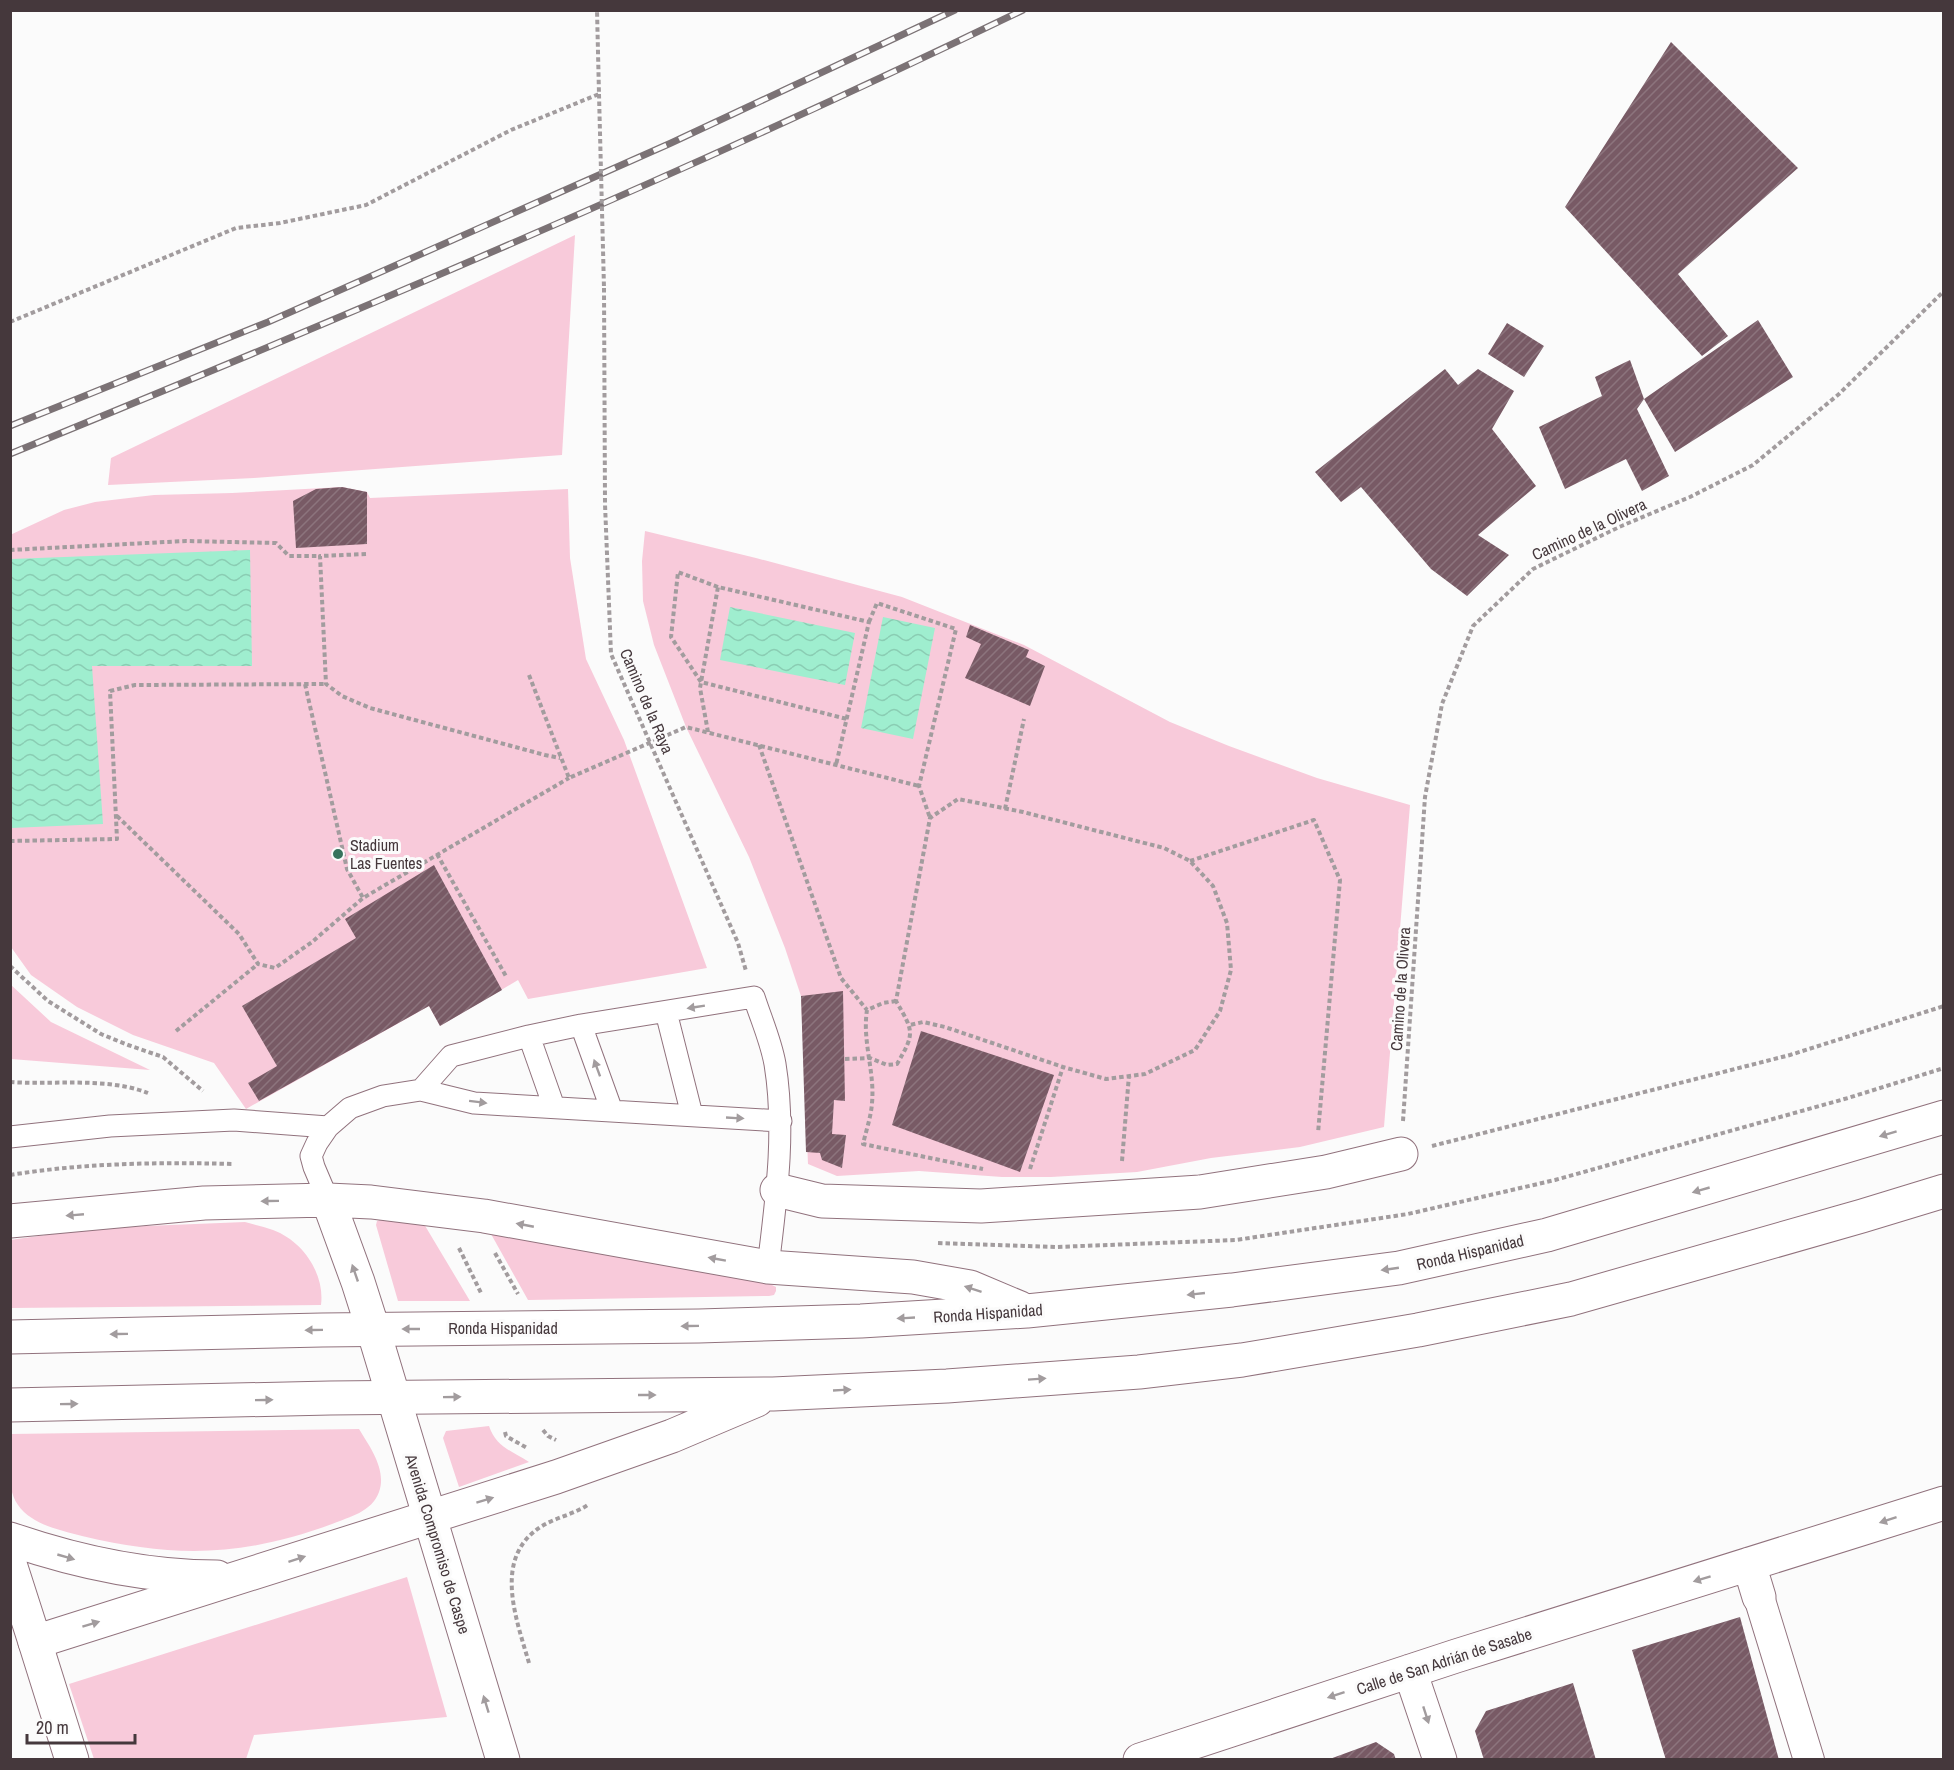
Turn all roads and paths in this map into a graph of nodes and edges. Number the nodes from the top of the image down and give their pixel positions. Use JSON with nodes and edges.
{"nodes":[{"id":1,"x":597,"y":10,"type":"edge"},
{"id":2,"x":599,"y":94,"type":"junction"},
{"id":3,"x":1944,"y":291,"type":"edge"},
{"id":4,"x":10,"y":322,"type":"edge"},
{"id":5,"x":10,"y":550,"type":"edge"},
{"id":6,"x":366,"y":554,"type":"dead end"},
{"id":7,"x":320,"y":556,"type":"junction"},
{"id":8,"x":718,"y":587,"type":"junction"},
{"id":9,"x":869,"y":622,"type":"junction"},
{"id":10,"x":529,"y":675,"type":"dead end"},
{"id":11,"x":701,"y":682,"type":"junction"},
{"id":12,"x":305,"y":684,"type":"junction"},
{"id":13,"x":326,"y":684,"type":"junction"},
{"id":14,"x":847,"y":718,"type":"junction"},
{"id":15,"x":1024,"y":720,"type":"dead end"},
{"id":16,"x":708,"y":732,"type":"junction"},
{"id":17,"x":650,"y":742,"type":"junction"},
{"id":18,"x":759,"y":745,"type":"junction"},
{"id":19,"x":561,"y":758,"type":"junction"},
{"id":20,"x":836,"y":765,"type":"junction"},
{"id":21,"x":569,"y":778,"type":"junction"},
{"id":22,"x":919,"y":786,"type":"junction"},
{"id":23,"x":1005,"y":808,"type":"junction"},
{"id":24,"x":117,"y":815,"type":"junction"},
{"id":25,"x":930,"y":818,"type":"junction"},
{"id":26,"x":10,"y":840,"type":"edge"},
{"id":27,"x":437,"y":855,"type":"junction"},
{"id":28,"x":1190,"y":861,"type":"junction"},
{"id":29,"x":363,"y":898,"type":"junction"},
{"id":30,"x":258,"y":964,"type":"junction"},
{"id":31,"x":10,"y":966,"type":"edge"},
{"id":32,"x":507,"y":978,"type":"dead end"},
{"id":33,"x":754,"y":997,"type":"junction"},
{"id":34,"x":896,"y":1001,"type":"junction"},
{"id":35,"x":1944,"y":1006,"type":"edge"},
{"id":36,"x":867,"y":1010,"type":"junction"},
{"id":37,"x":666,"y":1012,"type":"junction"},
{"id":38,"x":910,"y":1024,"type":"junction"},
{"id":39,"x":581,"y":1025,"type":"junction"},
{"id":40,"x":176,"y":1031,"type":"dead end"},
{"id":41,"x":529,"y":1036,"type":"junction"},
{"id":42,"x":870,"y":1058,"type":"junction"},
{"id":43,"x":845,"y":1059,"type":"dead end"},
{"id":44,"x":1063,"y":1067,"type":"junction"},
{"id":45,"x":1129,"y":1076,"type":"junction"},
{"id":46,"x":10,"y":1082,"type":"edge"},
{"id":47,"x":198,"y":1086,"type":"junction"},
{"id":48,"x":421,"y":1090,"type":"junction"},
{"id":49,"x":188,"y":1091,"type":"dead end"},
{"id":50,"x":157,"y":1097,"type":"dead end"},
{"id":51,"x":554,"y":1107,"type":"junction"},
{"id":52,"x":612,"y":1111,"type":"junction"},
{"id":53,"x":692,"y":1116,"type":"junction"},
{"id":54,"x":1944,"y":1117,"type":"edge"},
{"id":55,"x":234,"y":1120,"type":"junction"},
{"id":56,"x":781,"y":1121,"type":"junction"},
{"id":57,"x":328,"y":1127,"type":"junction"},
{"id":58,"x":1317,"y":1133,"type":"dead end"},
{"id":59,"x":10,"y":1137,"type":"edge"},
{"id":60,"x":1401,"y":1154,"type":"junction"},
{"id":61,"x":1122,"y":1169,"type":"dead end"},
{"id":62,"x":992,"y":1170,"type":"dead end"},
{"id":63,"x":1028,"y":1173,"type":"dead end"},
{"id":64,"x":777,"y":1190,"type":"junction"},
{"id":65,"x":1944,"y":1191,"type":"edge"},
{"id":66,"x":328,"y":1200,"type":"junction"},
{"id":67,"x":10,"y":1221,"type":"edge"},
{"id":68,"x":768,"y":1268,"type":"junction"},
{"id":69,"x":1027,"y":1311,"type":"junction"},
{"id":70,"x":373,"y":1329,"type":"junction"},
{"id":71,"x":10,"y":1337,"type":"edge"},
{"id":72,"x":773,"y":1394,"type":"junction"},
{"id":73,"x":394,"y":1398,"type":"junction"},
{"id":74,"x":10,"y":1405,"type":"edge"},
{"id":75,"x":1944,"y":1503,"type":"edge"},
{"id":76,"x":429,"y":1517,"type":"junction"},
{"id":77,"x":10,"y":1539,"type":"edge"},
{"id":78,"x":10,"y":1564,"type":"edge"},
{"id":79,"x":1749,"y":1564,"type":"junction"},
{"id":80,"x":242,"y":1577,"type":"junction"},
{"id":81,"x":1759,"y":1597,"type":"joint"},
{"id":82,"x":35,"y":1642,"type":"junction"},
{"id":83,"x":1410,"y":1671,"type":"junction"},
{"id":84,"x":72,"y":1760,"type":"edge"},
{"id":85,"x":503,"y":1760,"type":"edge"},
{"id":86,"x":1140,"y":1760,"type":"edge"},
{"id":87,"x":1440,"y":1760,"type":"edge"},
{"id":88,"x":1809,"y":1760,"type":"edge"}],
"edges":[{"from":1,"to":2,"type":"path","name":"Camino de la Raya"},
{"from":2,"to":4,"type":"path"},
{"from":2,"to":17,"type":"path","name":"Camino de la Raya","bridge":true},
{"from":3,"to":60,"type":"path","name":"Camino de la Olivera"},
{"from":5,"to":7,"type":"path"},
{"from":6,"to":7,"type":"path"},
{"from":7,"to":13,"type":"path"},
{"from":8,"to":9,"type":"path"},
{"from":8,"to":11,"type":"path"},
{"from":8,"to":11,"type":"path"},
{"from":9,"to":14,"type":"path"},
{"from":9,"to":22,"type":"path"},
{"from":10,"to":19,"type":"path"},
{"from":11,"to":14,"type":"path"},
{"from":11,"to":16,"type":"path"},
{"from":12,"to":13,"type":"path"},
{"from":12,"to":24,"type":"path"},
{"from":12,"to":29,"type":"path"},
{"from":13,"to":19,"type":"path"},
{"from":14,"to":20,"type":"path"},
{"from":15,"to":23,"type":"path"},
{"from":16,"to":17,"type":"path"},
{"from":16,"to":18,"type":"path"},
{"from":17,"to":21,"type":"path"},
{"from":17,"to":33,"type":"path","name":"Camino de la Raya"},
{"from":18,"to":20,"type":"path"},
{"from":18,"to":36,"type":"path"},
{"from":19,"to":21,"type":"path"},
{"from":20,"to":22,"type":"path"},
{"from":21,"to":27,"type":"path"},
{"from":22,"to":25,"type":"path"},
{"from":23,"to":25,"type":"path"},
{"from":23,"to":28,"type":"path"},
{"from":24,"to":26,"type":"path"},
{"from":24,"to":30,"type":"path"},
{"from":25,"to":34,"type":"path"},
{"from":27,"to":29,"type":"path"},
{"from":27,"to":32,"type":"path"},
{"from":28,"to":45,"type":"path"},
{"from":28,"to":58,"type":"path"},
{"from":29,"to":30,"type":"path"},
{"from":30,"to":40,"type":"path"},
{"from":31,"to":47,"type":"path"},
{"from":33,"to":37,"type":"lane","one_way":true},
{"from":33,"to":56,"type":"lane"},
{"from":34,"to":36,"type":"path"},
{"from":34,"to":38,"type":"path"},
{"from":35,"to":60,"type":"path"},
{"from":36,"to":42,"type":"path"},
{"from":37,"to":39,"type":"lane"},
{"from":37,"to":53,"type":"lane"},
{"from":38,"to":42,"type":"path"},
{"from":38,"to":44,"type":"path"},
{"from":39,"to":41,"type":"lane"},
{"from":52,"to":39,"type":"lane","one_way":true},
{"from":41,"to":48,"type":"lane"},
{"from":41,"to":51,"type":"lane"},
{"from":42,"to":43,"type":"path"},
{"from":42,"to":62,"type":"path"},
{"from":44,"to":45,"type":"path"},
{"from":44,"to":63,"type":"path"},
{"from":45,"to":61,"type":"path"},
{"from":46,"to":50,"type":"path"},
{"from":47,"to":49,"type":"path"},
{"from":47,"to":55,"type":"path"},
{"from":48,"to":51,"type":"lane","one_way":true},
{"from":48,"to":57,"type":"lane"},
{"from":51,"to":52,"type":"lane"},
{"from":52,"to":53,"type":"lane"},
{"from":53,"to":56,"type":"lane","one_way":true},
{"from":54,"to":69,"type":"main road","name":"Ronda Hispanidad","one_way":true},
{"from":55,"to":57,"type":"lane"},
{"from":55,"to":59,"type":"lane"},
{"from":56,"to":64,"type":"lane"},
{"from":57,"to":66,"type":"lane"},
{"from":60,"to":64,"type":"main road"},
{"from":64,"to":68,"type":"lane"},
{"from":72,"to":65,"type":"main road","one_way":true},
{"from":66,"to":67,"type":"main road","one_way":true},
{"from":68,"to":66,"type":"main road","one_way":true},
{"from":70,"to":66,"type":"main road","name":"Avenida Compromiso de Caspe","one_way":true},
{"from":69,"to":68,"type":"main road","one_way":true},
{"from":69,"to":70,"type":"main road","name":"Ronda Hispanidad","one_way":true},
{"from":70,"to":71,"type":"main road","name":"Ronda Hispanidad","one_way":true},
{"from":70,"to":73,"type":"main road","name":"Avenida Compromiso de Caspe"},
{"from":73,"to":72,"type":"main road","one_way":true},
{"from":76,"to":72,"type":"main road","one_way":true},
{"from":74,"to":73,"type":"main road","one_way":true},
{"from":73,"to":76,"type":"main road","name":"Avenida Compromiso de Caspe"},
{"from":75,"to":79,"type":"main road","name":"Calle de San Adrián de Sasabe","one_way":true},
{"from":80,"to":76,"type":"main road","one_way":true},
{"from":85,"to":76,"type":"main road","name":"Avenida Compromiso de Caspe","one_way":true},
{"from":77,"to":80,"type":"main road","one_way":true},
{"from":78,"to":82,"type":"main road"},
{"from":79,"to":81,"type":"main road"},
{"from":79,"to":83,"type":"main road","name":"Calle de San Adrián de Sasabe","one_way":true},
{"from":82,"to":80,"type":"main road","one_way":true},
{"from":81,"to":88,"type":"street"},
{"from":82,"to":84,"type":"main road"},
{"from":83,"to":86,"type":"main road","name":"Calle de San Adrián de Sasabe","one_way":true},
{"from":83,"to":87,"type":"main road","one_way":true}]}
